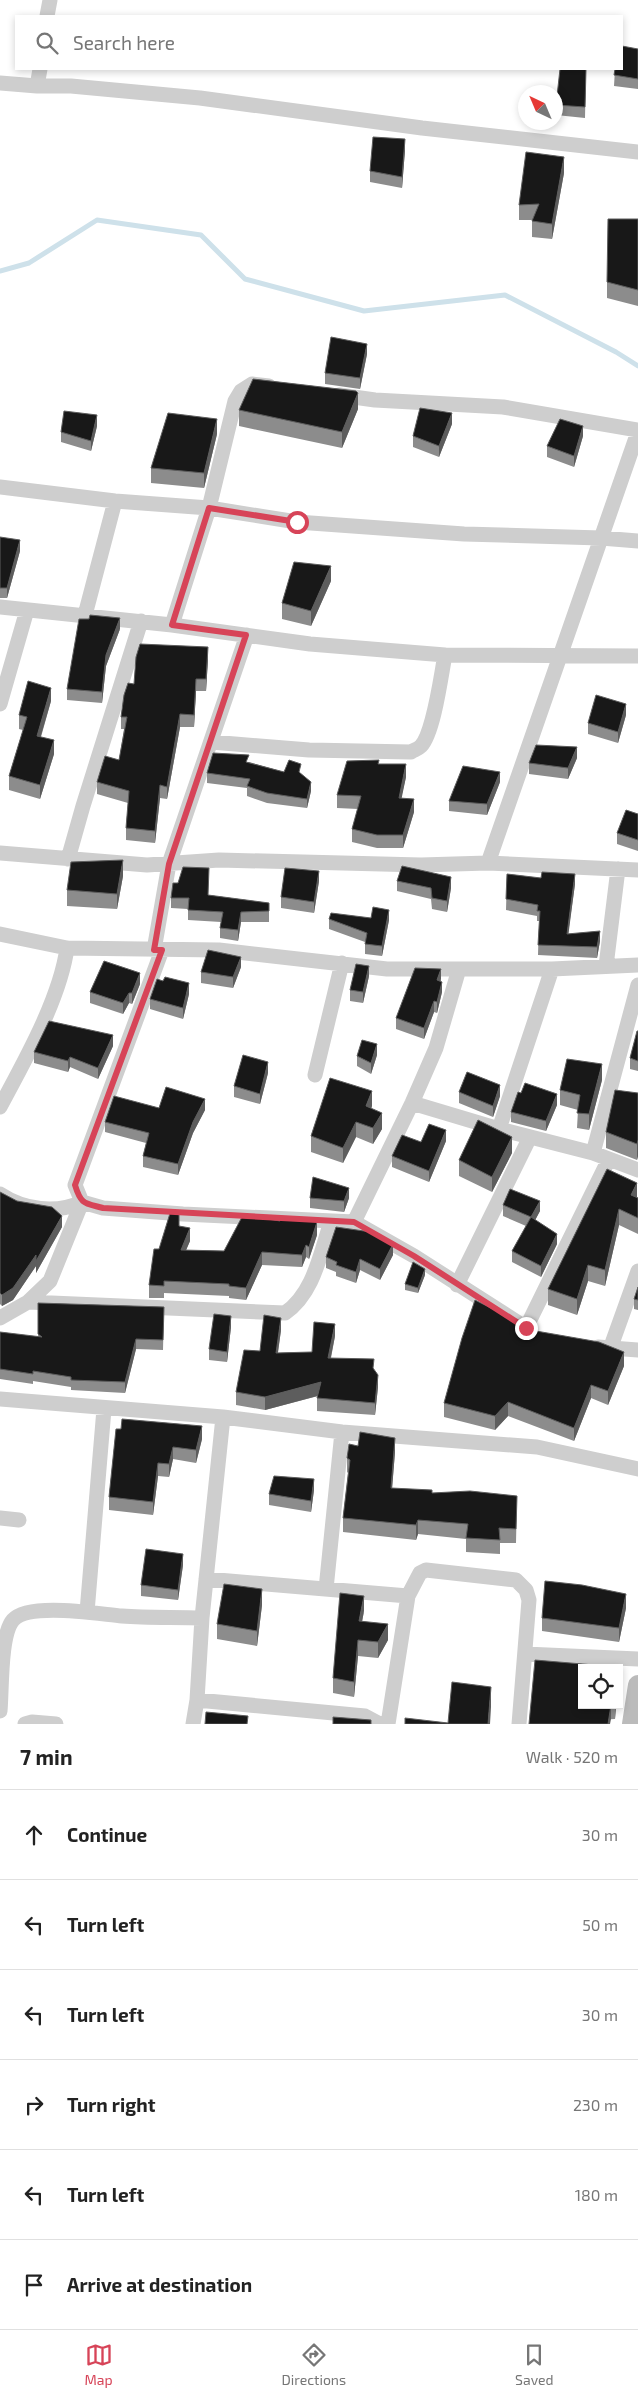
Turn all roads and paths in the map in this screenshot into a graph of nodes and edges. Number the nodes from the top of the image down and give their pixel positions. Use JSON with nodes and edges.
{"nodes":[{"id":1,"x":50,"y":0,"type":"edge"},
{"id":2,"x":47,"y":15,"type":"edge"},
{"id":3,"x":40,"y":70,"type":"edge"},
{"id":4,"x":0,"y":83,"type":"edge"},
{"id":5,"x":37,"y":86,"type":"junction"},
{"id":6,"x":638,"y":152,"type":"edge"},
{"id":7,"x":280,"y":388,"type":"edge"},
{"id":8,"x":328,"y":394,"type":"edge"},
{"id":9,"x":638,"y":431,"type":"edge"},
{"id":10,"x":0,"y":487,"type":"edge"},
{"id":11,"x":116,"y":501,"type":"junction"},
{"id":12,"x":209,"y":508,"type":"junction"},
{"id":13,"x":601,"y":538,"type":"junction"},
{"id":14,"x":638,"y":541,"type":"edge"},
{"id":15,"x":0,"y":608,"type":"edge"},
{"id":16,"x":27,"y":610,"type":"junction"},
{"id":17,"x":85,"y":616,"type":"junction"},
{"id":18,"x":141,"y":621,"type":"junction"},
{"id":19,"x":172,"y":625,"type":"junction"},
{"id":20,"x":246,"y":635,"type":"junction"},
{"id":21,"x":561,"y":654,"type":"junction"},
{"id":22,"x":445,"y":655,"type":"junction"},
{"id":23,"x":638,"y":656,"type":"edge"},
{"id":24,"x":0,"y":704,"type":"edge"},
{"id":25,"x":211,"y":742,"type":"junction"},
{"id":26,"x":0,"y":853,"type":"edge"},
{"id":27,"x":68,"y":859,"type":"junction"},
{"id":28,"x":488,"y":863,"type":"junction"},
{"id":29,"x":169,"y":864,"type":"junction"},
{"id":30,"x":618,"y":869,"type":"junction"},
{"id":31,"x":638,"y":870,"type":"edge"},
{"id":32,"x":0,"y":934,"type":"edge"},
{"id":33,"x":67,"y":948,"type":"junction"},
{"id":34,"x":158,"y":950,"type":"junction"},
{"id":35,"x":342,"y":963,"type":"junction"},
{"id":36,"x":638,"y":965,"type":"edge"},
{"id":37,"x":606,"y":966,"type":"junction"},
{"id":38,"x":459,"y":969,"type":"junction"},
{"id":39,"x":552,"y":969,"type":"junction"},
{"id":40,"x":638,"y":985,"type":"edge"},
{"id":41,"x":315,"y":1075,"type":"dead end"},
{"id":42,"x":412,"y":1103,"type":"junction"},
{"id":43,"x":0,"y":1107,"type":"edge"},
{"id":44,"x":499,"y":1129,"type":"junction"},
{"id":45,"x":530,"y":1137,"type":"junction"},
{"id":46,"x":593,"y":1153,"type":"junction"},
{"id":47,"x":609,"y":1159,"type":"junction"},
{"id":48,"x":638,"y":1170,"type":"edge"},
{"id":49,"x":0,"y":1194,"type":"edge"},
{"id":50,"x":82,"y":1202,"type":"junction"},
{"id":51,"x":331,"y":1222,"type":"junction"},
{"id":52,"x":354,"y":1222,"type":"junction"},
{"id":53,"x":638,"y":1270,"type":"edge"},
{"id":54,"x":458,"y":1285,"type":"junction"},
{"id":55,"x":28,"y":1302,"type":"junction"},
{"id":56,"x":0,"y":1318,"type":"edge"},
{"id":57,"x":526,"y":1328,"type":"junction"},
{"id":58,"x":543,"y":1336,"type":"edge"},
{"id":59,"x":583,"y":1345,"type":"edge"},
{"id":60,"x":610,"y":1349,"type":"junction"},
{"id":61,"x":638,"y":1350,"type":"edge"},
{"id":62,"x":0,"y":1400,"type":"edge"},
{"id":63,"x":104,"y":1408,"type":"junction"},
{"id":64,"x":222,"y":1417,"type":"junction"},
{"id":65,"x":342,"y":1432,"type":"junction"},
{"id":66,"x":638,"y":1469,"type":"edge"},
{"id":67,"x":0,"y":1518,"type":"edge"},
{"id":68,"x":19,"y":1520,"type":"dead end"},
{"id":69,"x":206,"y":1579,"type":"junction"},
{"id":70,"x":326,"y":1589,"type":"junction"},
{"id":71,"x":408,"y":1596,"type":"junction"},
{"id":72,"x":87,"y":1612,"type":"junction"},
{"id":73,"x":202,"y":1618,"type":"junction"},
{"id":74,"x":525,"y":1654,"type":"junction"},
{"id":75,"x":638,"y":1659,"type":"edge"},
{"id":76,"x":637,"y":1696,"type":"edge"},
{"id":77,"x":197,"y":1700,"type":"junction"},
{"id":78,"x":0,"y":1711,"type":"edge"},
{"id":79,"x":315,"y":1718,"type":"edge"},
{"id":80,"x":25,"y":1724,"type":"edge"},
{"id":81,"x":56,"y":1724,"type":"edge"},
{"id":82,"x":193,"y":1724,"type":"edge"},
{"id":83,"x":380,"y":1724,"type":"edge"},
{"id":84,"x":388,"y":1724,"type":"edge"},
{"id":85,"x":519,"y":1724,"type":"edge"},
{"id":86,"x":632,"y":1724,"type":"edge"}],
"edges":[{"from":1,"to":2,"type":"street"},
{"from":3,"to":5,"type":"street"},
{"from":4,"to":5,"type":"street"},
{"from":5,"to":6,"type":"street"},
{"from":7,"to":12,"type":"street"},
{"from":8,"to":9,"type":"street"},
{"from":9,"to":13,"type":"street"},
{"from":10,"to":11,"type":"street"},
{"from":11,"to":12,"type":"street"},
{"from":11,"to":17,"type":"street"},
{"from":12,"to":13,"type":"street"},
{"from":12,"to":19,"type":"street"},
{"from":13,"to":14,"type":"street"},
{"from":13,"to":21,"type":"street"},
{"from":15,"to":16,"type":"street"},
{"from":16,"to":17,"type":"street"},
{"from":16,"to":24,"type":"street"},
{"from":17,"to":18,"type":"street"},
{"from":18,"to":19,"type":"street"},
{"from":18,"to":27,"type":"street"},
{"from":19,"to":20,"type":"street"},
{"from":20,"to":22,"type":"street"},
{"from":20,"to":25,"type":"street"},
{"from":21,"to":22,"type":"street"},
{"from":21,"to":23,"type":"street"},
{"from":21,"to":28,"type":"street"},
{"from":22,"to":25,"type":"street"},
{"from":25,"to":29,"type":"street"},
{"from":26,"to":27,"type":"street"},
{"from":27,"to":29,"type":"street"},
{"from":28,"to":29,"type":"street"},
{"from":28,"to":30,"type":"street"},
{"from":29,"to":34,"type":"street"},
{"from":30,"to":31,"type":"street"},
{"from":30,"to":37,"type":"street"},
{"from":32,"to":33,"type":"street"},
{"from":33,"to":34,"type":"street"},
{"from":33,"to":43,"type":"street"},
{"from":34,"to":35,"type":"street"},
{"from":34,"to":50,"type":"street"},
{"from":35,"to":38,"type":"street"},
{"from":35,"to":41,"type":"street"},
{"from":36,"to":37,"type":"street"},
{"from":37,"to":39,"type":"street"},
{"from":38,"to":39,"type":"street"},
{"from":38,"to":42,"type":"street"},
{"from":39,"to":44,"type":"street"},
{"from":40,"to":46,"type":"street"},
{"from":42,"to":44,"type":"street"},
{"from":42,"to":52,"type":"street"},
{"from":44,"to":45,"type":"street"},
{"from":45,"to":46,"type":"street"},
{"from":45,"to":54,"type":"street"},
{"from":46,"to":47,"type":"street"},
{"from":47,"to":48,"type":"street"},
{"from":47,"to":57,"type":"street"},
{"from":49,"to":50,"type":"street"},
{"from":50,"to":51,"type":"street"},
{"from":50,"to":55,"type":"street"},
{"from":51,"to":52,"type":"street"},
{"from":51,"to":55,"type":"street"},
{"from":52,"to":54,"type":"street"},
{"from":53,"to":60,"type":"street"},
{"from":54,"to":57,"type":"street"},
{"from":55,"to":56,"type":"street"},
{"from":57,"to":58,"type":"street"},
{"from":59,"to":60,"type":"street"},
{"from":60,"to":61,"type":"street"},
{"from":62,"to":63,"type":"street"},
{"from":63,"to":64,"type":"street"},
{"from":63,"to":72,"type":"street"},
{"from":64,"to":65,"type":"street"},
{"from":64,"to":69,"type":"street"},
{"from":65,"to":66,"type":"street"},
{"from":65,"to":70,"type":"street"},
{"from":67,"to":68,"type":"street"},
{"from":69,"to":70,"type":"street"},
{"from":69,"to":73,"type":"street"},
{"from":70,"to":71,"type":"street"},
{"from":71,"to":74,"type":"street"},
{"from":71,"to":84,"type":"street"},
{"from":72,"to":73,"type":"street"},
{"from":72,"to":78,"type":"street"},
{"from":73,"to":77,"type":"street"},
{"from":74,"to":75,"type":"street"},
{"from":74,"to":85,"type":"street"},
{"from":76,"to":86,"type":"street"},
{"from":77,"to":79,"type":"street"},
{"from":77,"to":82,"type":"street"},
{"from":79,"to":83,"type":"street"},
{"from":80,"to":81,"type":"street"}]}
